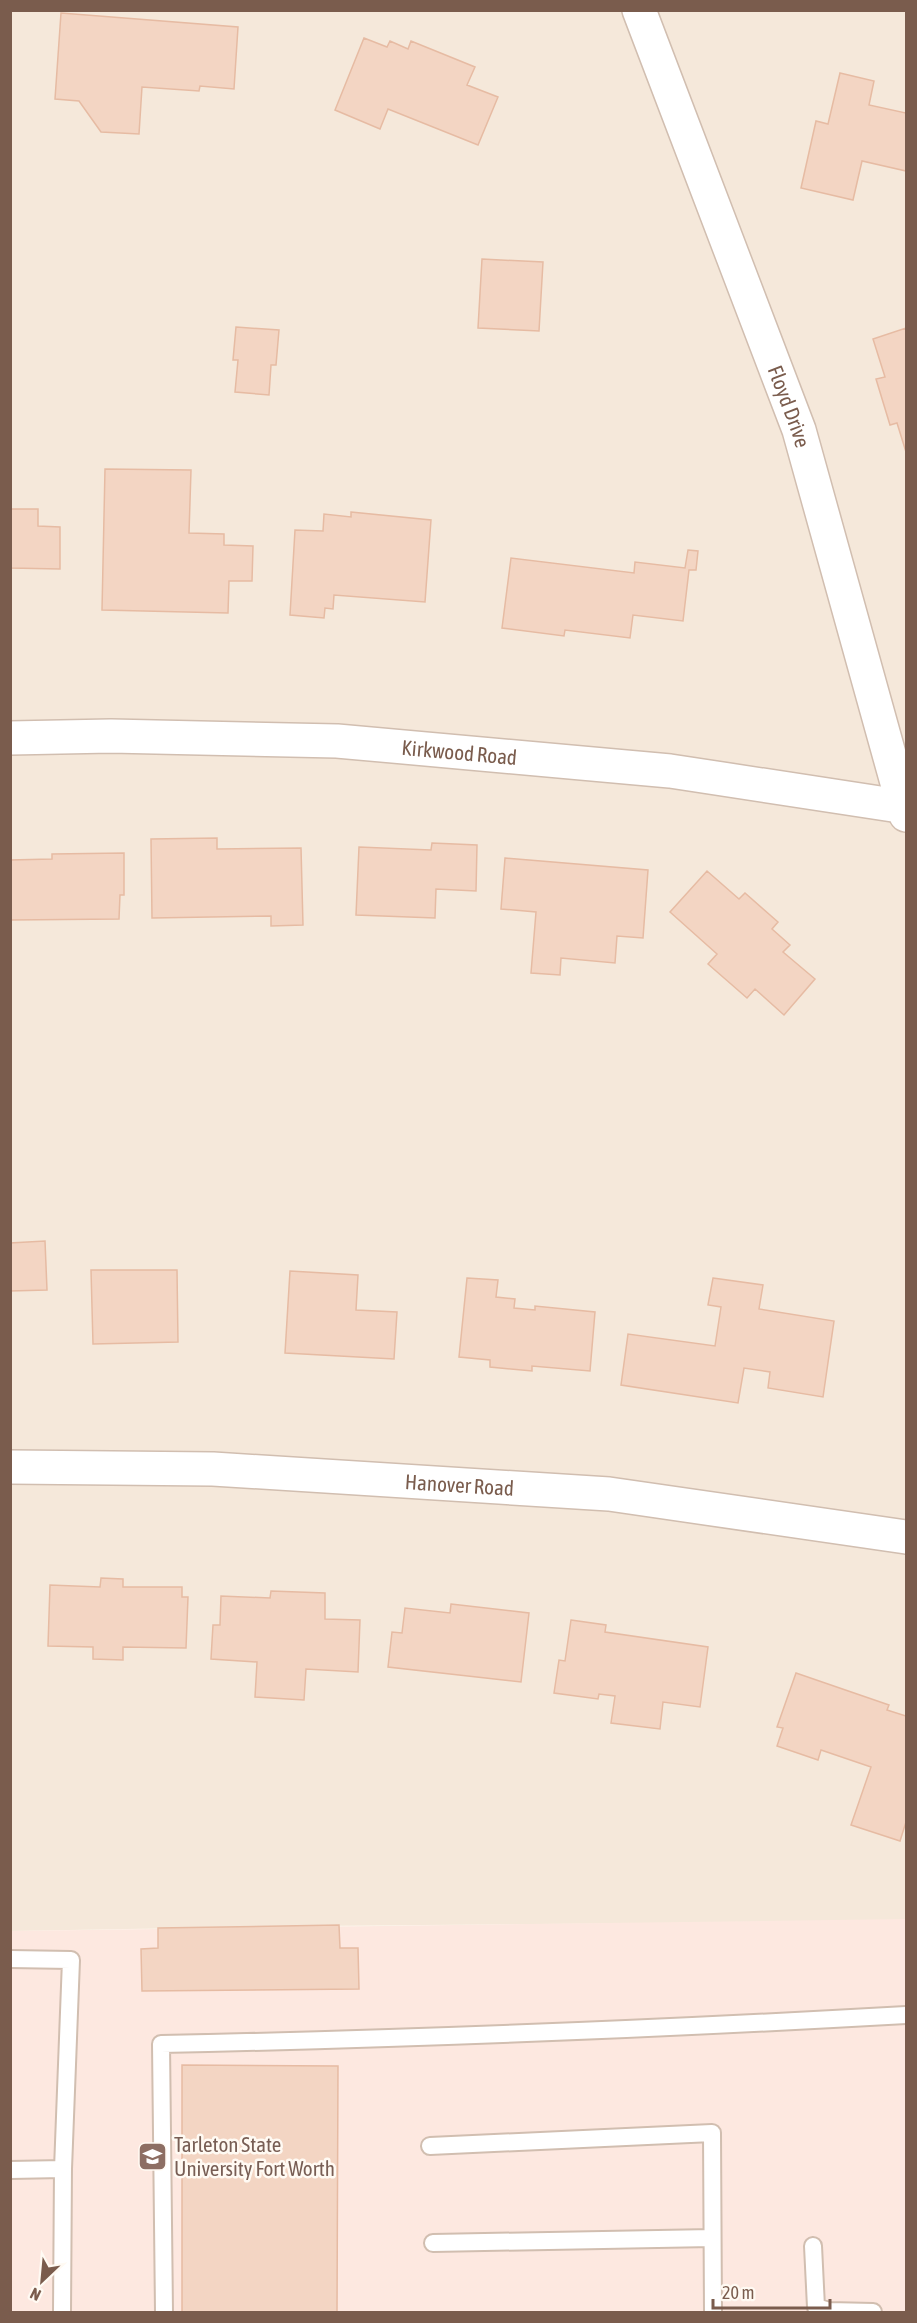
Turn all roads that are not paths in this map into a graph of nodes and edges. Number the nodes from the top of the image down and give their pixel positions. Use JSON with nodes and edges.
{"nodes":[{"id":1,"x":639,"y":10,"type":"edge"},
{"id":2,"x":10,"y":738,"type":"edge"},
{"id":3,"x":906,"y":809,"type":"edge"},
{"id":4,"x":10,"y":1467,"type":"edge"},
{"id":5,"x":906,"y":1537,"type":"edge"},
{"id":6,"x":10,"y":1959,"type":"edge"},
{"id":7,"x":906,"y":2015,"type":"edge"},
{"id":8,"x":430,"y":2146,"type":"dead end"},
{"id":9,"x":63,"y":2169,"type":"junction"},
{"id":10,"x":10,"y":2170,"type":"edge"},
{"id":11,"x":712,"y":2238,"type":"junction"},
{"id":12,"x":433,"y":2242,"type":"dead end"},
{"id":13,"x":813,"y":2246,"type":"dead end"},
{"id":14,"x":62,"y":2313,"type":"edge"},
{"id":15,"x":164,"y":2313,"type":"edge"},
{"id":16,"x":713,"y":2313,"type":"edge"},
{"id":17,"x":873,"y":2313,"type":"edge"}],
"edges":[{"from":1,"to":3,"type":"street","name":"Floyd Drive"},
{"from":2,"to":3,"type":"street","name":"Kirkwood Road"},
{"from":4,"to":5,"type":"street","name":"Hanover Road"},
{"from":6,"to":9,"type":"lane"},
{"from":7,"to":15,"type":"lane"},
{"from":8,"to":11,"type":"lane"},
{"from":9,"to":10,"type":"lane"},
{"from":9,"to":14,"type":"lane"},
{"from":11,"to":12,"type":"lane"},
{"from":11,"to":16,"type":"lane"},
{"from":13,"to":17,"type":"lane"}]}
